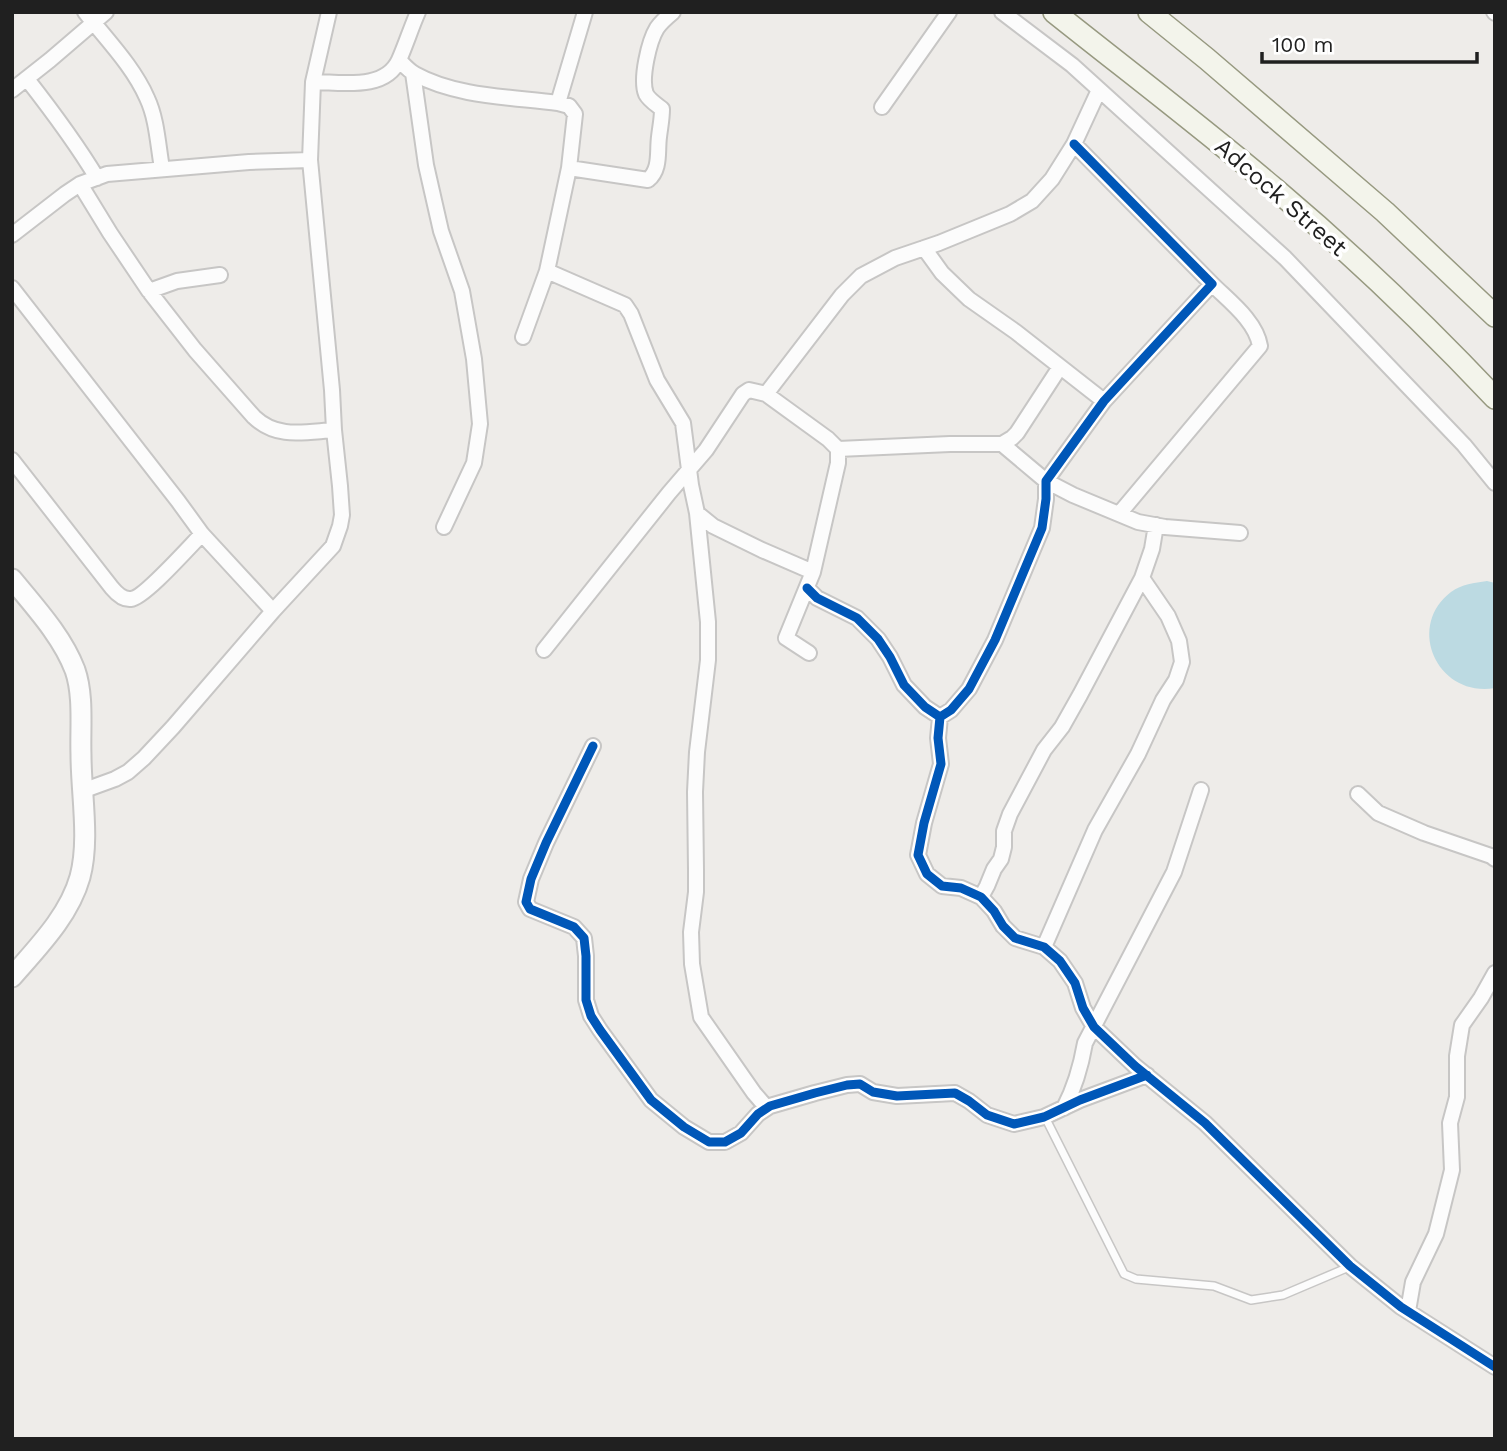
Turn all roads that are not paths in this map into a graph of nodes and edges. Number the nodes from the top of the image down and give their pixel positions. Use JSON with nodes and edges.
{"nodes":[{"id":1,"x":106,"y":12,"type":"edge"},
{"id":2,"x":329,"y":12,"type":"edge"},
{"id":3,"x":418,"y":12,"type":"edge"},
{"id":4,"x":585,"y":12,"type":"edge"},
{"id":5,"x":673,"y":12,"type":"edge"},
{"id":6,"x":949,"y":12,"type":"edge"},
{"id":7,"x":1002,"y":12,"type":"edge"},
{"id":8,"x":1054,"y":12,"type":"edge"},
{"id":9,"x":1149,"y":12,"type":"edge"},
{"id":10,"x":89,"y":17,"type":"edge"},
{"id":11,"x":399,"y":60,"type":"junction"},
{"id":12,"x":413,"y":73,"type":"junction"},
{"id":13,"x":27,"y":79,"type":"junction"},
{"id":14,"x":313,"y":82,"type":"junction"},
{"id":15,"x":12,"y":90,"type":"edge"},
{"id":16,"x":1099,"y":90,"type":"junction"},
{"id":17,"x":558,"y":103,"type":"junction"},
{"id":18,"x":883,"y":107,"type":"dead end"},
{"id":19,"x":1074,"y":144,"type":"junction"},
{"id":20,"x":310,"y":160,"type":"junction"},
{"id":21,"x":162,"y":168,"type":"junction"},
{"id":22,"x":569,"y":168,"type":"junction"},
{"id":23,"x":97,"y":178,"type":"junction"},
{"id":24,"x":80,"y":184,"type":"junction"},
{"id":25,"x":12,"y":235,"type":"edge"},
{"id":26,"x":924,"y":248,"type":"junction"},
{"id":27,"x":547,"y":271,"type":"junction"},
{"id":28,"x":220,"y":275,"type":"dead end"},
{"id":29,"x":1213,"y":284,"type":"junction"},
{"id":30,"x":12,"y":288,"type":"edge"},
{"id":31,"x":149,"y":291,"type":"junction"},
{"id":32,"x":1495,"y":316,"type":"edge"},
{"id":33,"x":523,"y":337,"type":"dead end"},
{"id":34,"x":1060,"y":367,"type":"junction"},
{"id":35,"x":766,"y":394,"type":"junction"},
{"id":36,"x":1495,"y":398,"type":"edge"},
{"id":37,"x":1104,"y":401,"type":"junction"},
{"id":38,"x":334,"y":430,"type":"junction"},
{"id":39,"x":1002,"y":444,"type":"junction"},
{"id":40,"x":838,"y":449,"type":"junction"},
{"id":41,"x":12,"y":460,"type":"edge"},
{"id":42,"x":690,"y":471,"type":"junction"},
{"id":43,"x":1046,"y":481,"type":"junction"},
{"id":44,"x":1495,"y":483,"type":"edge"},
{"id":45,"x":697,"y":513,"type":"junction"},
{"id":46,"x":1119,"y":514,"type":"junction"},
{"id":47,"x":1156,"y":525,"type":"junction"},
{"id":48,"x":444,"y":527,"type":"dead end"},
{"id":49,"x":1240,"y":533,"type":"dead end"},
{"id":50,"x":202,"y":534,"type":"junction"},
{"id":51,"x":813,"y":572,"type":"junction"},
{"id":52,"x":1142,"y":578,"type":"junction"},
{"id":53,"x":12,"y":579,"type":"edge"},
{"id":54,"x":807,"y":588,"type":"junction"},
{"id":55,"x":273,"y":611,"type":"junction"},
{"id":56,"x":544,"y":650,"type":"dead end"},
{"id":57,"x":809,"y":653,"type":"dead end"},
{"id":58,"x":940,"y":717,"type":"junction"},
{"id":59,"x":593,"y":746,"type":"dead end"},
{"id":60,"x":1201,"y":790,"type":"dead end"},
{"id":61,"x":82,"y":791,"type":"junction"},
{"id":62,"x":1358,"y":794,"type":"dead end"},
{"id":63,"x":1495,"y":859,"type":"edge"},
{"id":64,"x":981,"y":897,"type":"junction"},
{"id":65,"x":1044,"y":947,"type":"junction"},
{"id":66,"x":1495,"y":973,"type":"edge"},
{"id":67,"x":12,"y":977,"type":"edge"},
{"id":68,"x":1094,"y":1027,"type":"junction"},
{"id":69,"x":1147,"y":1075,"type":"junction"},
{"id":70,"x":767,"y":1108,"type":"junction"},
{"id":71,"x":1064,"y":1108,"type":"junction"},
{"id":72,"x":1044,"y":1116,"type":"junction"},
{"id":73,"x":1350,"y":1266,"type":"junction"},
{"id":74,"x":1408,"y":1311,"type":"junction"},
{"id":75,"x":1495,"y":1367,"type":"edge"}],
"edges":[{"from":1,"to":10,"type":"street"},
{"from":2,"to":14,"type":"street"},
{"from":3,"to":11,"type":"street"},
{"from":4,"to":17,"type":"street"},
{"from":5,"to":22,"type":"street"},
{"from":6,"to":18,"type":"street"},
{"from":7,"to":16,"type":"street"},
{"from":8,"to":36,"type":"main road","name":"Adcock Street"},
{"from":9,"to":32,"type":"main road"},
{"from":10,"to":13,"type":"street"},
{"from":10,"to":21,"type":"street"},
{"from":11,"to":12,"type":"street"},
{"from":11,"to":14,"type":"street"},
{"from":12,"to":17,"type":"street"},
{"from":12,"to":48,"type":"street"},
{"from":13,"to":15,"type":"street"},
{"from":13,"to":23,"type":"street"},
{"from":14,"to":20,"type":"street"},
{"from":16,"to":19,"type":"street"},
{"from":16,"to":44,"type":"street"},
{"from":17,"to":22,"type":"street"},
{"from":19,"to":26,"type":"street"},
{"from":19,"to":29,"type":"street"},
{"from":20,"to":21,"type":"street"},
{"from":20,"to":38,"type":"street"},
{"from":21,"to":23,"type":"street"},
{"from":22,"to":27,"type":"street"},
{"from":23,"to":24,"type":"street"},
{"from":24,"to":25,"type":"street"},
{"from":24,"to":31,"type":"street"},
{"from":26,"to":34,"type":"street"},
{"from":26,"to":35,"type":"street"},
{"from":27,"to":33,"type":"street"},
{"from":27,"to":42,"type":"street"},
{"from":28,"to":31,"type":"street"},
{"from":29,"to":37,"type":"street"},
{"from":29,"to":46,"type":"street"},
{"from":30,"to":50,"type":"street"},
{"from":31,"to":38,"type":"street"},
{"from":34,"to":37,"type":"street"},
{"from":34,"to":39,"type":"street"},
{"from":35,"to":40,"type":"street"},
{"from":35,"to":42,"type":"street"},
{"from":37,"to":43,"type":"street"},
{"from":38,"to":55,"type":"street"},
{"from":39,"to":40,"type":"street"},
{"from":39,"to":43,"type":"street"},
{"from":40,"to":51,"type":"street"},
{"from":41,"to":50,"type":"street"},
{"from":42,"to":45,"type":"street"},
{"from":42,"to":56,"type":"street"},
{"from":43,"to":46,"type":"street"},
{"from":43,"to":58,"type":"street"},
{"from":45,"to":51,"type":"street"},
{"from":45,"to":70,"type":"street"},
{"from":46,"to":47,"type":"street"},
{"from":47,"to":49,"type":"street"},
{"from":47,"to":52,"type":"street"},
{"from":50,"to":55,"type":"street"},
{"from":51,"to":54,"type":"street"},
{"from":52,"to":64,"type":"street"},
{"from":52,"to":65,"type":"street"},
{"from":53,"to":61,"type":"street"},
{"from":54,"to":57,"type":"street"},
{"from":54,"to":58,"type":"street"},
{"from":55,"to":61,"type":"street"},
{"from":58,"to":64,"type":"street"},
{"from":59,"to":70,"type":"street"},
{"from":60,"to":68,"type":"street"},
{"from":61,"to":67,"type":"street"},
{"from":62,"to":63,"type":"street"},
{"from":64,"to":65,"type":"street"},
{"from":65,"to":68,"type":"street"},
{"from":66,"to":74,"type":"street"},
{"from":68,"to":69,"type":"street"},
{"from":68,"to":71,"type":"street"},
{"from":69,"to":71,"type":"street"},
{"from":69,"to":73,"type":"street"},
{"from":70,"to":72,"type":"street"},
{"from":71,"to":72,"type":"street"},
{"from":72,"to":73,"type":"lane"},
{"from":73,"to":74,"type":"street"},
{"from":74,"to":75,"type":"street"}]}
